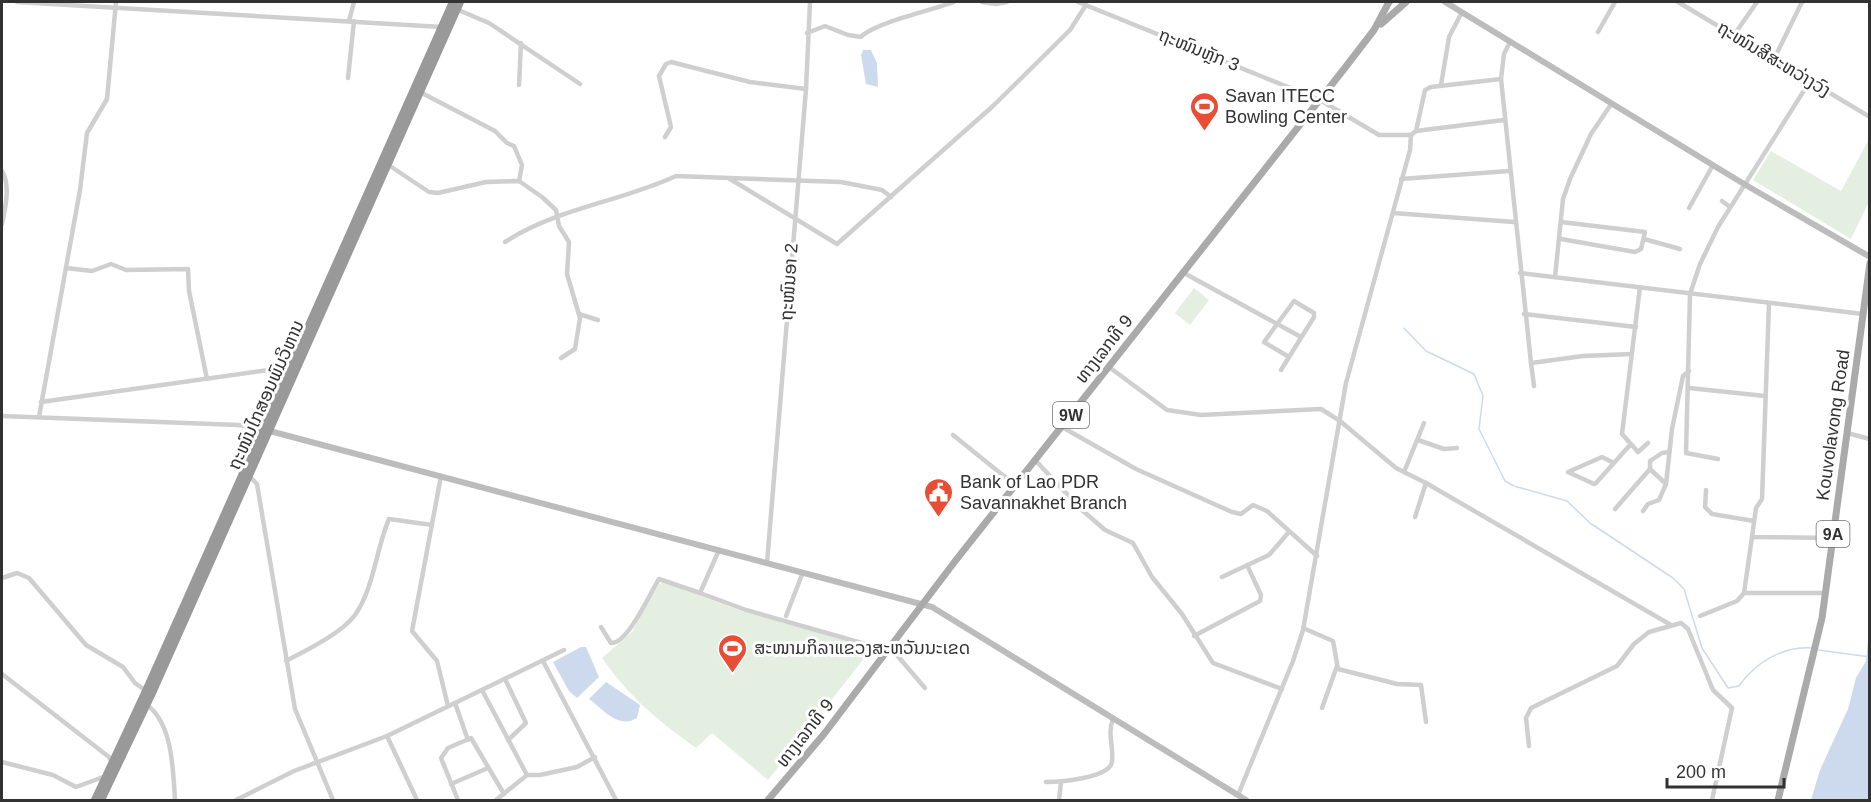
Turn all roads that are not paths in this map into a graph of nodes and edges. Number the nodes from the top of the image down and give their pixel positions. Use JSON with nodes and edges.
{"nodes":[{"id":1,"x":17,"y":2,"type":"edge"},
{"id":2,"x":354,"y":2,"type":"edge"},
{"id":3,"x":810,"y":2,"type":"edge"},
{"id":4,"x":954,"y":2,"type":"edge"},
{"id":5,"x":982,"y":2,"type":"edge"},
{"id":6,"x":1007,"y":2,"type":"edge"},
{"id":7,"x":1078,"y":2,"type":"edge"},
{"id":8,"x":1389,"y":2,"type":"edge"},
{"id":9,"x":1399,"y":2,"type":"edge"},
{"id":10,"x":1405,"y":2,"type":"edge"},
{"id":11,"x":1444,"y":2,"type":"edge"},
{"id":12,"x":1616,"y":2,"type":"edge"},
{"id":13,"x":1678,"y":2,"type":"edge"},
{"id":14,"x":1757,"y":2,"type":"edge"},
{"id":15,"x":1802,"y":2,"type":"edge"},
{"id":16,"x":116,"y":4,"type":"edge"},
{"id":17,"x":456,"y":4,"type":"edge"},
{"id":18,"x":1086,"y":4,"type":"junction"},
{"id":19,"x":1462,"y":12,"type":"junction"},
{"id":20,"x":351,"y":21,"type":"junction"},
{"id":21,"x":444,"y":28,"type":"junction"},
{"id":22,"x":1374,"y":30,"type":"junction"},
{"id":23,"x":1598,"y":32,"type":"dead end"},
{"id":24,"x":807,"y":33,"type":"junction"},
{"id":25,"x":1734,"y":35,"type":"junction"},
{"id":26,"x":1510,"y":42,"type":"junction"},
{"id":27,"x":521,"y":43,"type":"junction"},
{"id":28,"x":1773,"y":60,"type":"junction"},
{"id":29,"x":348,"y":78,"type":"dead end"},
{"id":30,"x":1501,"y":79,"type":"junction"},
{"id":31,"x":1810,"y":81,"type":"junction"},
{"id":32,"x":580,"y":84,"type":"dead end"},
{"id":33,"x":519,"y":85,"type":"dead end"},
{"id":34,"x":1441,"y":86,"type":"junction"},
{"id":35,"x":806,"y":89,"type":"junction"},
{"id":36,"x":420,"y":92,"type":"junction"},
{"id":37,"x":1320,"y":100,"type":"junction"},
{"id":38,"x":1612,"y":103,"type":"junction"},
{"id":39,"x":1869,"y":117,"type":"edge"},
{"id":40,"x":1504,"y":120,"type":"junction"},
{"id":41,"x":1416,"y":131,"type":"junction"},
{"id":42,"x":1411,"y":135,"type":"junction"},
{"id":43,"x":665,"y":137,"type":"dead end"},
{"id":44,"x":387,"y":164,"type":"junction"},
{"id":45,"x":1713,"y":165,"type":"junction"},
{"id":46,"x":2,"y":171,"type":"edge"},
{"id":47,"x":1509,"y":171,"type":"junction"},
{"id":48,"x":730,"y":179,"type":"junction"},
{"id":49,"x":1401,"y":180,"type":"junction"},
{"id":50,"x":519,"y":181,"type":"junction"},
{"id":51,"x":796,"y":181,"type":"junction"},
{"id":52,"x":1744,"y":184,"type":"junction"},
{"id":53,"x":891,"y":197,"type":"junction"},
{"id":54,"x":1722,"y":201,"type":"dead end"},
{"id":55,"x":1731,"y":207,"type":"junction"},
{"id":56,"x":1689,"y":208,"type":"dead end"},
{"id":57,"x":1393,"y":213,"type":"junction"},
{"id":58,"x":557,"y":216,"type":"junction"},
{"id":59,"x":794,"y":220,"type":"junction"},
{"id":60,"x":1514,"y":222,"type":"junction"},
{"id":61,"x":1561,"y":222,"type":"junction"},
{"id":62,"x":2,"y":224,"type":"edge"},
{"id":63,"x":1561,"y":239,"type":"junction"},
{"id":64,"x":1644,"y":239,"type":"junction"},
{"id":65,"x":505,"y":242,"type":"dead end"},
{"id":66,"x":1680,"y":249,"type":"dead end"},
{"id":67,"x":1869,"y":257,"type":"edge"},
{"id":68,"x":1869,"y":263,"type":"edge"},
{"id":69,"x":66,"y":268,"type":"junction"},
{"id":70,"x":1184,"y":273,"type":"junction"},
{"id":71,"x":1520,"y":273,"type":"junction"},
{"id":72,"x":1555,"y":277,"type":"junction"},
{"id":73,"x":1640,"y":287,"type":"junction"},
{"id":74,"x":1690,"y":294,"type":"junction"},
{"id":75,"x":1769,"y":303,"type":"junction"},
{"id":76,"x":579,"y":314,"type":"junction"},
{"id":77,"x":1524,"y":314,"type":"junction"},
{"id":78,"x":1863,"y":314,"type":"junction"},
{"id":79,"x":598,"y":320,"type":"dead end"},
{"id":80,"x":1278,"y":324,"type":"junction"},
{"id":81,"x":1636,"y":327,"type":"junction"},
{"id":82,"x":1301,"y":337,"type":"junction"},
{"id":83,"x":1632,"y":354,"type":"junction"},
{"id":84,"x":1289,"y":357,"type":"junction"},
{"id":85,"x":561,"y":358,"type":"dead end"},
{"id":86,"x":1531,"y":363,"type":"junction"},
{"id":87,"x":290,"y":367,"type":"junction"},
{"id":88,"x":1109,"y":367,"type":"junction"},
{"id":89,"x":1281,"y":370,"type":"dead end"},
{"id":90,"x":1689,"y":371,"type":"junction"},
{"id":91,"x":207,"y":379,"type":"junction"},
{"id":92,"x":1534,"y":387,"type":"dead end"},
{"id":93,"x":1689,"y":388,"type":"junction"},
{"id":94,"x":1765,"y":396,"type":"junction"},
{"id":95,"x":41,"y":402,"type":"junction"},
{"id":96,"x":2,"y":416,"type":"edge"},
{"id":97,"x":39,"y":417,"type":"junction"},
{"id":98,"x":1340,"y":421,"type":"junction"},
{"id":99,"x":1424,"y":423,"type":"dead end"},
{"id":100,"x":1062,"y":427,"type":"junction"},
{"id":101,"x":265,"y":429,"type":"junction"},
{"id":102,"x":1847,"y":432,"type":"junction"},
{"id":103,"x":953,"y":435,"type":"dead end"},
{"id":104,"x":1418,"y":440,"type":"junction"},
{"id":105,"x":1869,"y":440,"type":"edge"},
{"id":106,"x":1648,"y":443,"type":"dead end"},
{"id":107,"x":1630,"y":445,"type":"junction"},
{"id":108,"x":1457,"y":448,"type":"dead end"},
{"id":109,"x":1669,"y":452,"type":"junction"},
{"id":110,"x":1718,"y":459,"type":"dead end"},
{"id":111,"x":1035,"y":460,"type":"junction"},
{"id":112,"x":1614,"y":463,"type":"junction"},
{"id":113,"x":1650,"y":469,"type":"junction"},
{"id":114,"x":1404,"y":472,"type":"junction"},
{"id":115,"x":248,"y":475,"type":"junction"},
{"id":116,"x":441,"y":476,"type":"junction"},
{"id":117,"x":1426,"y":483,"type":"junction"},
{"id":118,"x":1666,"y":484,"type":"junction"},
{"id":119,"x":1016,"y":485,"type":"junction"},
{"id":120,"x":1706,"y":490,"type":"dead end"},
{"id":121,"x":1615,"y":509,"type":"dead end"},
{"id":122,"x":1643,"y":511,"type":"dead end"},
{"id":123,"x":1415,"y":517,"type":"dead end"},
{"id":124,"x":1754,"y":521,"type":"junction"},
{"id":125,"x":432,"y":525,"type":"junction"},
{"id":126,"x":1288,"y":532,"type":"junction"},
{"id":127,"x":1752,"y":537,"type":"junction"},
{"id":128,"x":1832,"y":538,"type":"junction"},
{"id":129,"x":719,"y":550,"type":"junction"},
{"id":130,"x":1317,"y":556,"type":"junction"},
{"id":131,"x":767,"y":562,"type":"junction"},
{"id":132,"x":1247,"y":564,"type":"junction"},
{"id":133,"x":803,"y":572,"type":"junction"},
{"id":134,"x":1222,"y":577,"type":"dead end"},
{"id":135,"x":2,"y":578,"type":"edge"},
{"id":136,"x":700,"y":593,"type":"junction"},
{"id":137,"x":1744,"y":593,"type":"junction"},
{"id":138,"x":1826,"y":593,"type":"junction"},
{"id":139,"x":923,"y":604,"type":"junction"},
{"id":140,"x":786,"y":616,"type":"dead end"},
{"id":141,"x":1700,"y":616,"type":"dead end"},
{"id":142,"x":1671,"y":625,"type":"junction"},
{"id":143,"x":601,"y":627,"type":"dead end"},
{"id":144,"x":1303,"y":628,"type":"junction"},
{"id":145,"x":1194,"y":636,"type":"junction"},
{"id":146,"x":890,"y":647,"type":"junction"},
{"id":147,"x":564,"y":650,"type":"dead end"},
{"id":148,"x":884,"y":654,"type":"junction"},
{"id":149,"x":286,"y":661,"type":"junction"},
{"id":150,"x":543,"y":661,"type":"junction"},
{"id":151,"x":1337,"y":666,"type":"junction"},
{"id":152,"x":2,"y":674,"type":"edge"},
{"id":153,"x":505,"y":679,"type":"junction"},
{"id":154,"x":925,"y":688,"type":"dead end"},
{"id":155,"x":1282,"y":689,"type":"junction"},
{"id":156,"x":482,"y":690,"type":"junction"},
{"id":157,"x":146,"y":691,"type":"junction"},
{"id":158,"x":144,"y":703,"type":"junction"},
{"id":159,"x":455,"y":703,"type":"junction"},
{"id":160,"x":448,"y":706,"type":"junction"},
{"id":161,"x":1322,"y":708,"type":"dead end"},
{"id":162,"x":1113,"y":719,"type":"junction"},
{"id":163,"x":1426,"y":722,"type":"dead end"},
{"id":164,"x":387,"y":736,"type":"junction"},
{"id":165,"x":468,"y":740,"type":"junction"},
{"id":166,"x":508,"y":740,"type":"junction"},
{"id":167,"x":1529,"y":746,"type":"dead end"},
{"id":168,"x":595,"y":757,"type":"junction"},
{"id":169,"x":2,"y":762,"type":"edge"},
{"id":170,"x":316,"y":763,"type":"junction"},
{"id":171,"x":112,"y":764,"type":"junction"},
{"id":172,"x":488,"y":768,"type":"junction"},
{"id":173,"x":527,"y":775,"type":"junction"},
{"id":174,"x":106,"y":776,"type":"junction"},
{"id":175,"x":1046,"y":782,"type":"dead end"},
{"id":176,"x":1061,"y":782,"type":"junction"},
{"id":177,"x":451,"y":784,"type":"junction"},
{"id":178,"x":504,"y":794,"type":"junction"},
{"id":179,"x":1238,"y":795,"type":"junction"},
{"id":180,"x":95,"y":801,"type":"edge"},
{"id":181,"x":101,"y":801,"type":"edge"},
{"id":182,"x":175,"y":801,"type":"edge"},
{"id":183,"x":236,"y":801,"type":"edge"},
{"id":184,"x":333,"y":801,"type":"edge"},
{"id":185,"x":417,"y":801,"type":"edge"},
{"id":186,"x":458,"y":801,"type":"edge"},
{"id":187,"x":496,"y":801,"type":"edge"},
{"id":188,"x":616,"y":801,"type":"edge"},
{"id":189,"x":768,"y":801,"type":"edge"},
{"id":190,"x":1059,"y":801,"type":"edge"},
{"id":191,"x":1246,"y":801,"type":"edge"},
{"id":192,"x":1712,"y":801,"type":"edge"},
{"id":193,"x":1778,"y":801,"type":"edge"}],
"edges":[{"from":1,"to":16,"type":"street"},
{"from":2,"to":20,"type":"street"},
{"from":3,"to":24,"type":"street","name":"ຖະໜົນອາ 2"},
{"from":4,"to":24,"type":"street"},
{"from":5,"to":6,"type":"street"},
{"from":7,"to":18,"type":"street","name":"ຖະໜົນຫຼັກ 3"},
{"from":8,"to":22,"type":"main road","name":"ທາງເລກທີ 9","number":"9W"},
{"from":9,"to":10,"type":"main road","name":"ທາງເລກທີ 9","number":"9W"},
{"from":10,"to":22,"type":"main road","name":"ທາງເລກທີ 9","number":"9W"},
{"from":11,"to":19,"type":"street"},
{"from":12,"to":23,"type":"street"},
{"from":13,"to":25,"type":"street","name":"ຖະໜົນສີສະຫວ່າງວົງ"},
{"from":14,"to":25,"type":"street"},
{"from":15,"to":28,"type":"street"},
{"from":16,"to":20,"type":"street"},
{"from":16,"to":69,"type":"street"},
{"from":17,"to":21,"type":"highway","name":"ຖະໜົນໄກສອນພົມວິຫານ"},
{"from":17,"to":27,"type":"street"},
{"from":18,"to":37,"type":"street","name":"ຖະໜົນຫຼັກ 3"},
{"from":18,"to":53,"type":"street"},
{"from":19,"to":26,"type":"street"},
{"from":19,"to":34,"type":"street"},
{"from":20,"to":21,"type":"street"},
{"from":20,"to":29,"type":"street"},
{"from":21,"to":36,"type":"highway","name":"ຖະໜົນໄກສອນພົມວິຫານ"},
{"from":21,"to":87,"type":"highway","name":"ຖະໜົນໄກສອນພົມວິຫານ"},
{"from":22,"to":37,"type":"main road","name":"ທາງເລກທີ 9","number":"9W"},
{"from":24,"to":35,"type":"street","name":"ຖະໜົນອາ 2"},
{"from":25,"to":28,"type":"street","name":"ຖະໜົນສີສະຫວ່າງວົງ"},
{"from":26,"to":30,"type":"street"},
{"from":26,"to":38,"type":"street"},
{"from":27,"to":32,"type":"street"},
{"from":27,"to":33,"type":"street"},
{"from":28,"to":31,"type":"street","name":"ຖະໜົນສີສະຫວ່າງວົງ"},
{"from":30,"to":34,"type":"street"},
{"from":30,"to":40,"type":"street"},
{"from":31,"to":39,"type":"street","name":"ຖະໜົນສີສະຫວ່າງວົງ"},
{"from":31,"to":52,"type":"street"},
{"from":34,"to":41,"type":"street"},
{"from":35,"to":43,"type":"street"},
{"from":35,"to":51,"type":"street","name":"ຖະໜົນອາ 2"},
{"from":36,"to":44,"type":"highway","name":"ຖະໜົນໄກສອນພົມວິຫານ"},
{"from":36,"to":50,"type":"street"},
{"from":37,"to":42,"type":"street","name":"ຖະໜົນຫຼັກ 3"},
{"from":37,"to":70,"type":"main road","name":"ທາງເລກທີ 9","number":"9W"},
{"from":38,"to":45,"type":"street"},
{"from":38,"to":61,"type":"street"},
{"from":40,"to":41,"type":"street"},
{"from":40,"to":47,"type":"street"},
{"from":41,"to":42,"type":"street"},
{"from":42,"to":49,"type":"street"},
{"from":44,"to":50,"type":"street"},
{"from":44,"to":101,"type":"highway","name":"ຖະໜົນໄກສອນພົມວິຫານ"},
{"from":45,"to":52,"type":"street"},
{"from":45,"to":56,"type":"street"},
{"from":46,"to":62,"type":"street"},
{"from":47,"to":49,"type":"street"},
{"from":47,"to":60,"type":"street"},
{"from":48,"to":51,"type":"street"},
{"from":48,"to":58,"type":"street"},
{"from":48,"to":59,"type":"street"},
{"from":49,"to":57,"type":"street"},
{"from":50,"to":58,"type":"street"},
{"from":51,"to":53,"type":"street"},
{"from":51,"to":59,"type":"street","name":"ຖະໜົນອາ 2"},
{"from":52,"to":55,"type":"street"},
{"from":52,"to":67,"type":"street"},
{"from":53,"to":59,"type":"street"},
{"from":54,"to":55,"type":"street"},
{"from":55,"to":74,"type":"street"},
{"from":57,"to":60,"type":"street"},
{"from":57,"to":98,"type":"street"},
{"from":58,"to":65,"type":"street"},
{"from":58,"to":76,"type":"street"},
{"from":59,"to":131,"type":"street","name":"ຖະໜົນອາ 2"},
{"from":60,"to":71,"type":"street"},
{"from":61,"to":63,"type":"street"},
{"from":61,"to":64,"type":"street"},
{"from":63,"to":64,"type":"street"},
{"from":63,"to":72,"type":"street"},
{"from":64,"to":66,"type":"street"},
{"from":68,"to":78,"type":"main road","name":"Kouvolavong Road","number":"9A"},
{"from":69,"to":91,"type":"street"},
{"from":69,"to":95,"type":"street"},
{"from":70,"to":80,"type":"street"},
{"from":70,"to":88,"type":"main road","name":"ທາງເລກທີ 9","number":"9W"},
{"from":71,"to":72,"type":"street"},
{"from":71,"to":77,"type":"street"},
{"from":72,"to":73,"type":"street"},
{"from":73,"to":74,"type":"street"},
{"from":73,"to":81,"type":"street"},
{"from":74,"to":75,"type":"street"},
{"from":74,"to":90,"type":"street"},
{"from":75,"to":78,"type":"street"},
{"from":75,"to":94,"type":"street"},
{"from":76,"to":79,"type":"street"},
{"from":76,"to":85,"type":"street"},
{"from":77,"to":81,"type":"street"},
{"from":77,"to":86,"type":"street"},
{"from":78,"to":102,"type":"main road","name":"Kouvolavong Road","number":"9A"},
{"from":80,"to":82,"type":"street"},
{"from":80,"to":82,"type":"street"},
{"from":80,"to":84,"type":"street"},
{"from":81,"to":83,"type":"street"},
{"from":82,"to":84,"type":"street"},
{"from":83,"to":86,"type":"street"},
{"from":83,"to":107,"type":"street"},
{"from":84,"to":89,"type":"street"},
{"from":86,"to":92,"type":"street"},
{"from":87,"to":91,"type":"street"},
{"from":87,"to":101,"type":"highway","name":"ຖະໜົນໄກສອນພົມວິຫານ"},
{"from":88,"to":98,"type":"street"},
{"from":88,"to":100,"type":"main road","name":"ທາງເລກທີ 9","number":"9W"},
{"from":90,"to":93,"type":"street"},
{"from":90,"to":109,"type":"street"},
{"from":91,"to":95,"type":"street"},
{"from":93,"to":94,"type":"street"},
{"from":93,"to":110,"type":"street"},
{"from":94,"to":124,"type":"street"},
{"from":95,"to":97,"type":"street"},
{"from":96,"to":97,"type":"street"},
{"from":97,"to":101,"type":"street"},
{"from":98,"to":114,"type":"street"},
{"from":98,"to":130,"type":"street"},
{"from":99,"to":104,"type":"street"},
{"from":100,"to":111,"type":"main road","name":"ທາງເລກທີ 9","number":"9W"},
{"from":100,"to":126,"type":"street"},
{"from":101,"to":115,"type":"highway","name":"ຖະໜົນໄກສອນພົມວິຫານ"},
{"from":101,"to":116,"type":"street"},
{"from":101,"to":157,"type":"highway","name":"ຖະໜົນໄກສອນພົມວິຫານ"},
{"from":102,"to":105,"type":"street"},
{"from":102,"to":128,"type":"main road","name":"Kouvolavong Road","number":"9A"},
{"from":103,"to":119,"type":"street"},
{"from":104,"to":108,"type":"street"},
{"from":104,"to":114,"type":"street"},
{"from":106,"to":107,"type":"street"},
{"from":107,"to":112,"type":"street"},
{"from":109,"to":113,"type":"street"},
{"from":109,"to":118,"type":"street"},
{"from":111,"to":119,"type":"main road","name":"ທາງເລກທີ 9","number":"9W"},
{"from":111,"to":145,"type":"street"},
{"from":112,"to":112,"type":"street"},
{"from":113,"to":118,"type":"street"},
{"from":113,"to":121,"type":"street"},
{"from":114,"to":117,"type":"street"},
{"from":115,"to":149,"type":"street"},
{"from":115,"to":158,"type":"highway","name":"ຖະໜົນໄກສອນພົມວິຫານ"},
{"from":116,"to":125,"type":"street"},
{"from":116,"to":129,"type":"street"},
{"from":117,"to":123,"type":"street"},
{"from":117,"to":142,"type":"street"},
{"from":118,"to":122,"type":"street"},
{"from":119,"to":139,"type":"main road","name":"ທາງເລກທີ 9","number":"9W"},
{"from":120,"to":124,"type":"street"},
{"from":124,"to":127,"type":"street"},
{"from":125,"to":149,"type":"street"},
{"from":125,"to":160,"type":"street"},
{"from":126,"to":130,"type":"street"},
{"from":126,"to":132,"type":"street"},
{"from":127,"to":128,"type":"street"},
{"from":127,"to":137,"type":"street"},
{"from":128,"to":138,"type":"main road","name":"Kouvolavong Road","number":"9A"},
{"from":129,"to":131,"type":"street"},
{"from":129,"to":136,"type":"street"},
{"from":130,"to":144,"type":"street"},
{"from":131,"to":133,"type":"street"},
{"from":132,"to":134,"type":"street"},
{"from":132,"to":145,"type":"street"},
{"from":133,"to":139,"type":"street"},
{"from":133,"to":140,"type":"street"},
{"from":135,"to":157,"type":"street"},
{"from":136,"to":143,"type":"street"},
{"from":136,"to":148,"type":"street"},
{"from":137,"to":138,"type":"street"},
{"from":137,"to":141,"type":"street"},
{"from":138,"to":193,"type":"main road","name":"Kouvolavong Road","number":"9A"},
{"from":139,"to":146,"type":"main road","name":"ທາງເລກທີ 9","number":"9W"},
{"from":139,"to":162,"type":"street"},
{"from":142,"to":167,"type":"street"},
{"from":142,"to":192,"type":"street"},
{"from":144,"to":151,"type":"street"},
{"from":144,"to":155,"type":"street"},
{"from":145,"to":155,"type":"street"},
{"from":146,"to":148,"type":"main road","name":"ທາງເລກທີ 9","number":"9W"},
{"from":146,"to":154,"type":"street"},
{"from":147,"to":150,"type":"street"},
{"from":148,"to":189,"type":"main road","name":"ທາງເລກທີ 9","number":"9W"},
{"from":149,"to":170,"type":"street"},
{"from":150,"to":153,"type":"street"},
{"from":150,"to":168,"type":"street"},
{"from":151,"to":161,"type":"street"},
{"from":151,"to":163,"type":"street"},
{"from":152,"to":171,"type":"street"},
{"from":153,"to":156,"type":"street"},
{"from":153,"to":166,"type":"street"},
{"from":155,"to":179,"type":"street"},
{"from":156,"to":159,"type":"street"},
{"from":156,"to":166,"type":"street"},
{"from":157,"to":158,"type":"highway","name":"ຖະໜົນໄກສອນພົມວິຫານ"},
{"from":158,"to":171,"type":"highway","name":"ຖະໜົນໄກສອນພົມວິຫານ"},
{"from":158,"to":181,"type":"highway","name":"ຖະໜົນໄກສອນພົມວິຫານ"},
{"from":158,"to":182,"type":"street"},
{"from":159,"to":160,"type":"street"},
{"from":159,"to":165,"type":"street"},
{"from":160,"to":164,"type":"street"},
{"from":162,"to":176,"type":"street"},
{"from":162,"to":179,"type":"street"},
{"from":164,"to":170,"type":"street"},
{"from":164,"to":185,"type":"street"},
{"from":165,"to":172,"type":"street"},
{"from":165,"to":177,"type":"street"},
{"from":166,"to":173,"type":"street"},
{"from":168,"to":173,"type":"street"},
{"from":168,"to":188,"type":"street"},
{"from":169,"to":174,"type":"street"},
{"from":170,"to":183,"type":"street"},
{"from":170,"to":184,"type":"street"},
{"from":171,"to":174,"type":"highway","name":"ຖະໜົນໄກສອນພົມວິຫານ"},
{"from":172,"to":177,"type":"street"},
{"from":172,"to":178,"type":"street"},
{"from":173,"to":178,"type":"street"},
{"from":174,"to":180,"type":"highway","name":"ຖະໜົນໄກສອນພົມວິຫານ"},
{"from":175,"to":176,"type":"street"},
{"from":176,"to":190,"type":"street"},
{"from":177,"to":186,"type":"street"},
{"from":178,"to":187,"type":"street"},
{"from":179,"to":191,"type":"street"}]}
